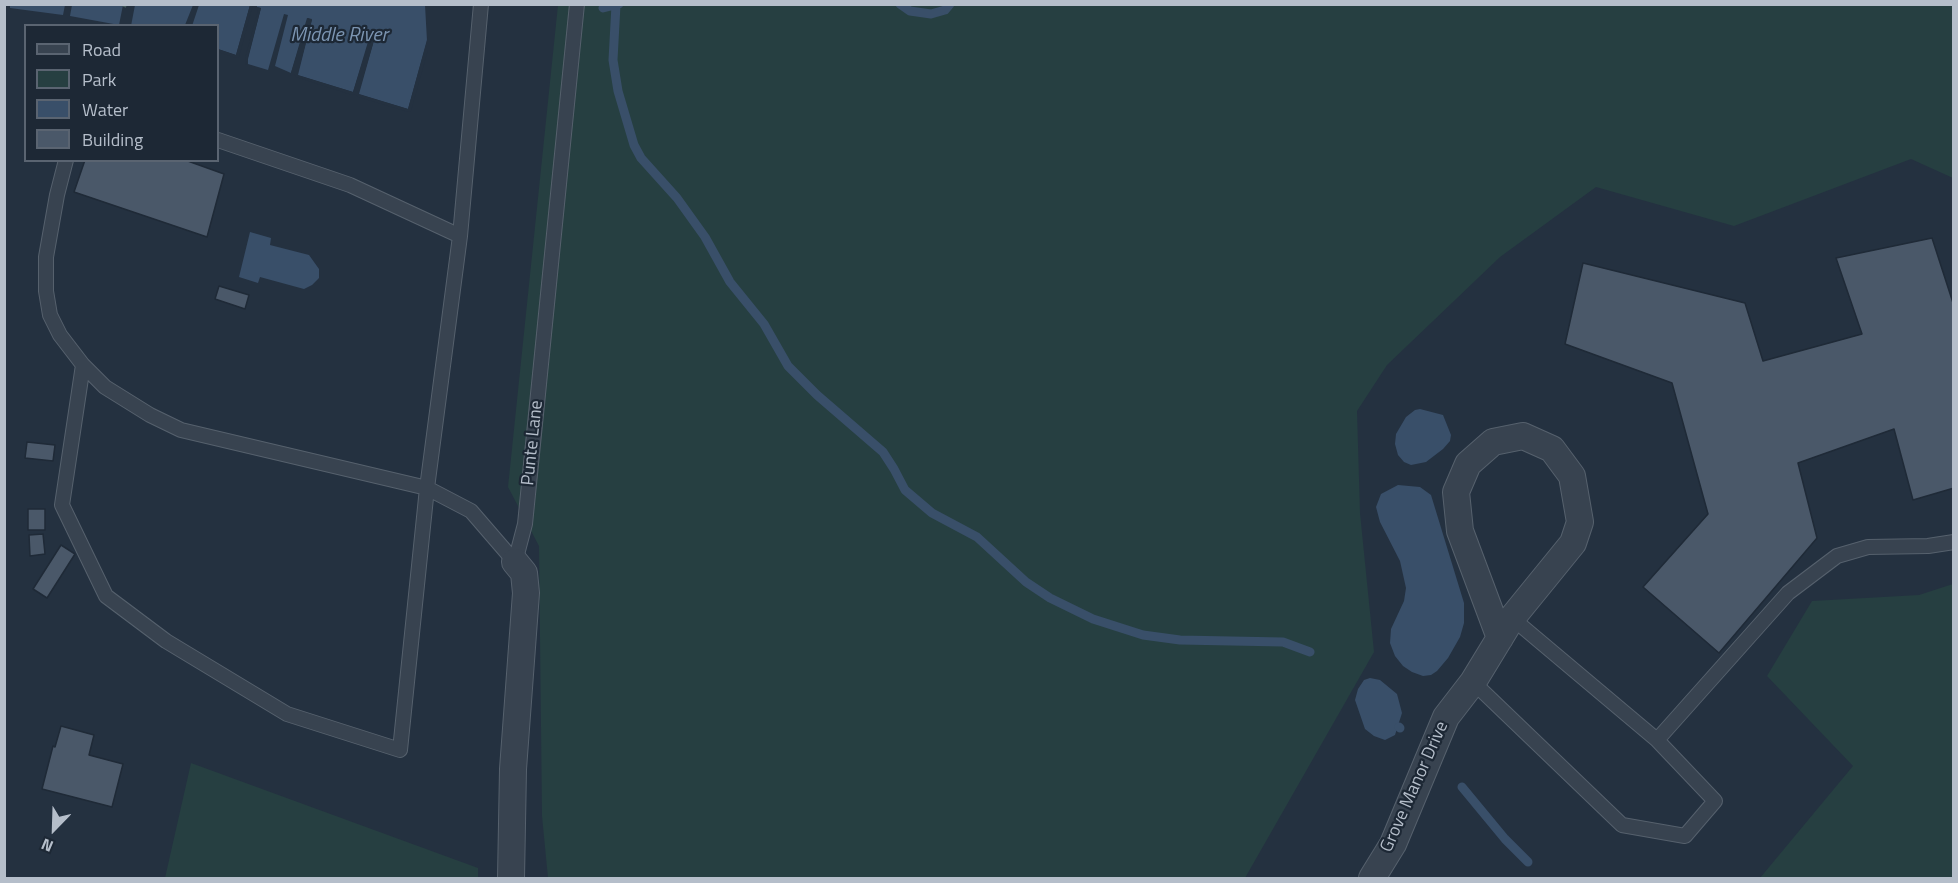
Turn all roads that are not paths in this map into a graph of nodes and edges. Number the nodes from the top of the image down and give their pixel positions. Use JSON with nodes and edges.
{"nodes":[{"id":1,"x":481,"y":4,"type":"edge"},
{"id":2,"x":577,"y":4,"type":"edge"},
{"id":3,"x":219,"y":140,"type":"edge"},
{"id":4,"x":65,"y":162,"type":"edge"},
{"id":5,"x":460,"y":236,"type":"junction"},
{"id":6,"x":83,"y":365,"type":"junction"},
{"id":7,"x":427,"y":488,"type":"junction"},
{"id":8,"x":1953,"y":542,"type":"edge"},
{"id":9,"x":515,"y":562,"type":"junction"},
{"id":10,"x":1506,"y":628,"type":"junction"},
{"id":11,"x":1473,"y":682,"type":"junction"},
{"id":12,"x":1657,"y":740,"type":"junction"},
{"id":13,"x":511,"y":879,"type":"edge"},
{"id":14,"x":1372,"y":879,"type":"edge"}],
"edges":[{"from":1,"to":5,"type":"lane"},
{"from":2,"to":9,"type":"lane","name":"Punte Lane"},
{"from":3,"to":5,"type":"lane"},
{"from":4,"to":6,"type":"lane"},
{"from":5,"to":7,"type":"lane"},
{"from":6,"to":7,"type":"lane"},
{"from":6,"to":7,"type":"lane"},
{"from":7,"to":9,"type":"lane"},
{"from":8,"to":12,"type":"lane"},
{"from":9,"to":13,"type":"street"},
{"from":10,"to":10,"type":"street","name":"Grove Manor Drive"},
{"from":10,"to":11,"type":"street","name":"Grove Manor Drive"},
{"from":10,"to":12,"type":"lane"},
{"from":11,"to":12,"type":"lane"},
{"from":11,"to":14,"type":"street","name":"Grove Manor Drive"}]}
